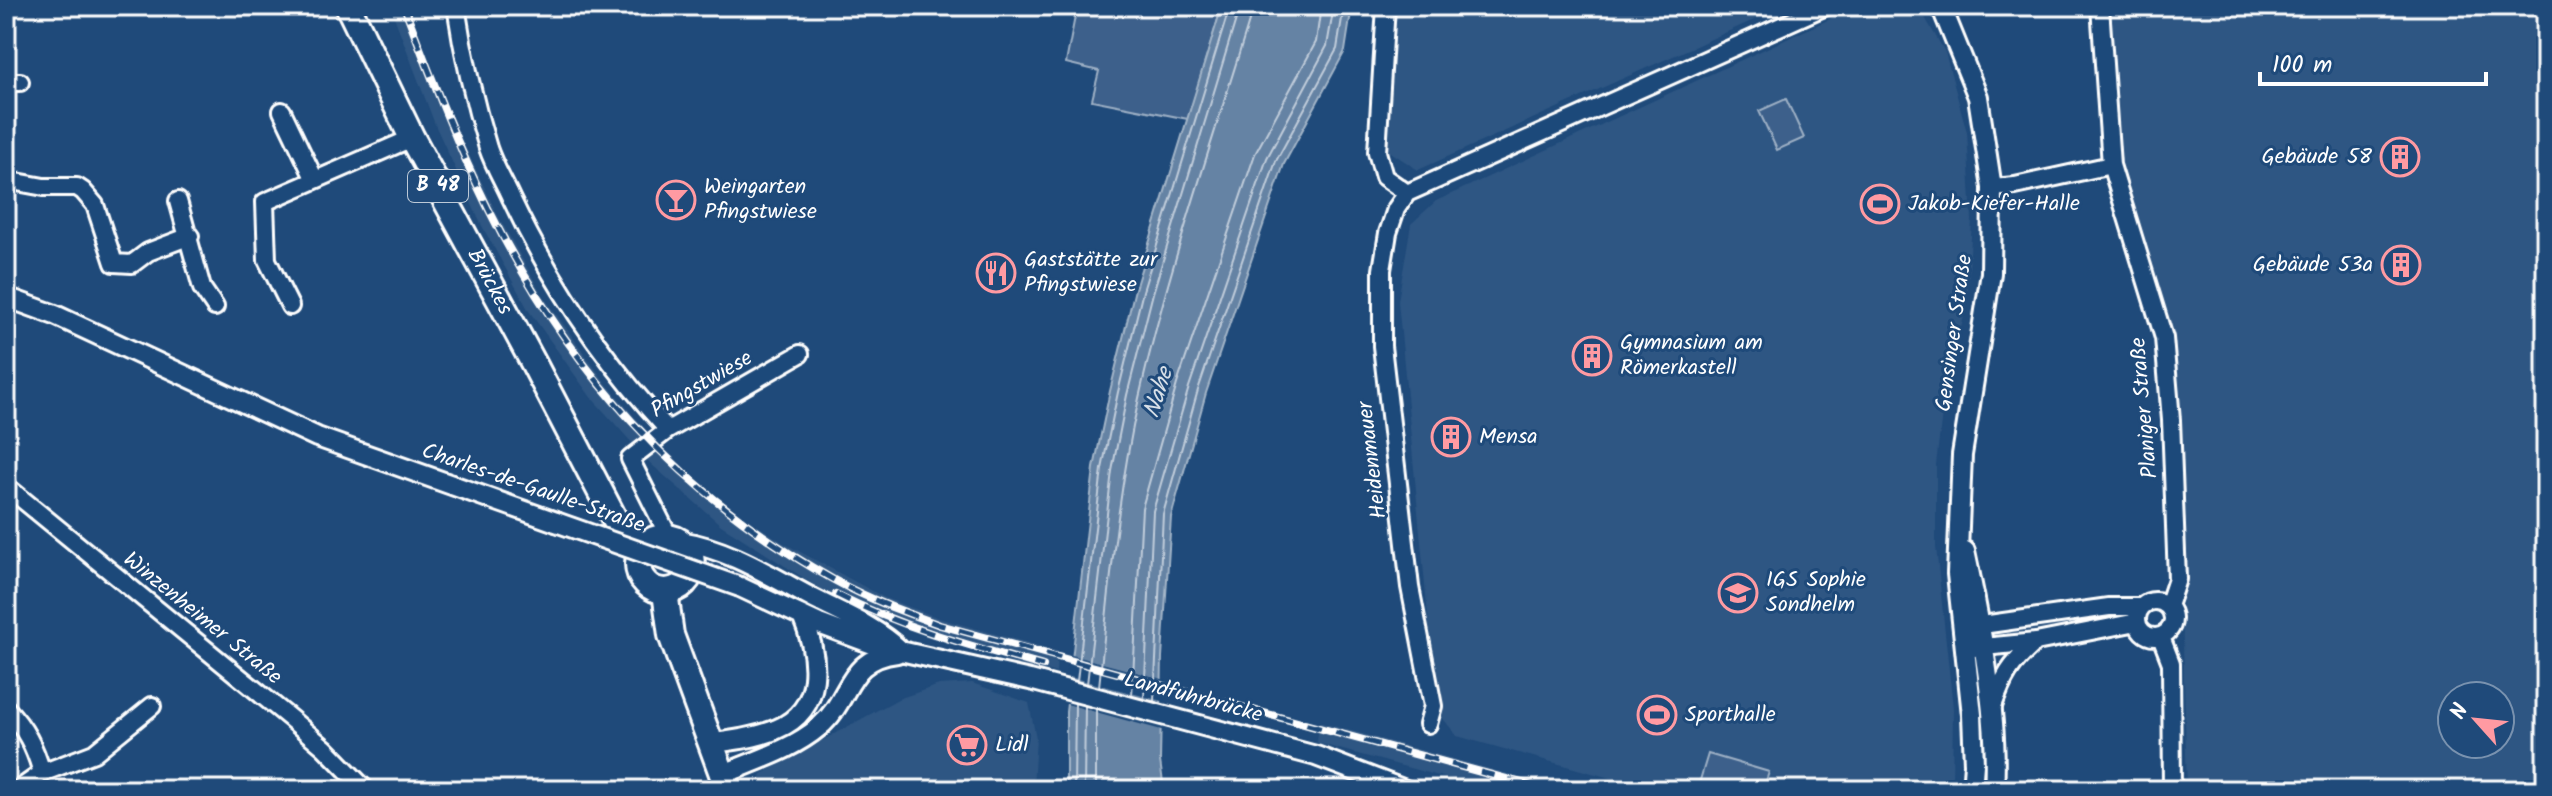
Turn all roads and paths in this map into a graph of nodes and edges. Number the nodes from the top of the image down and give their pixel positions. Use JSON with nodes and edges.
{"nodes":[{"id":1,"x":348,"y":6,"type":"edge"},
{"id":2,"x":456,"y":6,"type":"edge"},
{"id":3,"x":1386,"y":6,"type":"edge"},
{"id":4,"x":1826,"y":6,"type":"edge"},
{"id":5,"x":2100,"y":6,"type":"edge"},
{"id":6,"x":1940,"y":7,"type":"edge"},
{"id":7,"x":282,"y":111,"type":"dead end"},
{"id":8,"x":412,"y":138,"type":"junction"},
{"id":9,"x":2111,"y":165,"type":"junction"},
{"id":10,"x":6,"y":180,"type":"edge"},
{"id":11,"x":315,"y":180,"type":"junction"},
{"id":12,"x":1992,"y":188,"type":"junction"},
{"id":13,"x":1407,"y":193,"type":"junction"},
{"id":14,"x":178,"y":201,"type":"dead end"},
{"id":15,"x":190,"y":236,"type":"junction"},
{"id":16,"x":6,"y":297,"type":"edge"},
{"id":17,"x":290,"y":306,"type":"dead end"},
{"id":18,"x":215,"y":307,"type":"dead end"},
{"id":19,"x":800,"y":354,"type":"dead end"},
{"id":20,"x":668,"y":430,"type":"junction"},
{"id":21,"x":6,"y":486,"type":"edge"},
{"id":22,"x":675,"y":539,"type":"junction"},
{"id":23,"x":644,"y":547,"type":"junction"},
{"id":24,"x":665,"y":592,"type":"junction"},
{"id":25,"x":2168,"y":606,"type":"junction"},
{"id":26,"x":2139,"y":614,"type":"junction"},
{"id":27,"x":802,"y":616,"type":"junction"},
{"id":28,"x":1970,"y":626,"type":"junction"},
{"id":29,"x":2161,"y":637,"type":"junction"},
{"id":30,"x":2036,"y":642,"type":"junction"},
{"id":31,"x":1973,"y":648,"type":"junction"},
{"id":32,"x":903,"y":652,"type":"junction"},
{"id":33,"x":1057,"y":687,"type":"joint"},
{"id":34,"x":152,"y":706,"type":"dead end"},
{"id":35,"x":6,"y":708,"type":"edge"},
{"id":36,"x":1991,"y":713,"type":"junction"},
{"id":37,"x":1428,"y":724,"type":"dead end"},
{"id":38,"x":711,"y":744,"type":"junction"},
{"id":39,"x":42,"y":773,"type":"junction"},
{"id":40,"x":1369,"y":775,"type":"junction"},
{"id":41,"x":725,"y":782,"type":"edge"},
{"id":42,"x":18,"y":790,"type":"edge"},
{"id":43,"x":366,"y":790,"type":"edge"},
{"id":44,"x":1392,"y":790,"type":"edge"},
{"id":45,"x":1405,"y":790,"type":"edge"},
{"id":46,"x":1972,"y":790,"type":"edge"},
{"id":47,"x":1994,"y":790,"type":"edge"},
{"id":48,"x":2172,"y":790,"type":"edge"}],
"edges":[{"from":1,"to":8,"type":"main road","name":"Brückes","number":"B 48"},
{"from":2,"to":20,"type":"street"},
{"from":3,"to":13,"type":"street"},
{"from":4,"to":13,"type":"street"},
{"from":5,"to":9,"type":"street","name":"Planiger Straße"},
{"from":6,"to":12,"type":"street","name":"Gensinger Straße"},
{"from":7,"to":11,"type":"street"},
{"from":8,"to":11,"type":"street"},
{"from":8,"to":23,"type":"main road","name":"Brückes","number":"B 48"},
{"from":9,"to":12,"type":"street"},
{"from":9,"to":25,"type":"street","name":"Planiger Straße"},
{"from":10,"to":15,"type":"street"},
{"from":11,"to":17,"type":"street"},
{"from":12,"to":28,"type":"street","name":"Gensinger Straße"},
{"from":13,"to":37,"type":"street","name":"Heidenmauer"},
{"from":14,"to":15,"type":"street"},
{"from":15,"to":18,"type":"street"},
{"from":16,"to":27,"type":"street","name":"Charles-de-Gaulle-Straße","bridge":true},
{"from":19,"to":20,"type":"street","name":"Pfingstwiese"},
{"from":20,"to":22,"type":"street","name":"Pfingstwiese"},
{"from":21,"to":43,"type":"street","name":"Winzenheimer Straße"},
{"from":22,"to":23,"type":"main road"},
{"from":22,"to":24,"type":"main road"},
{"from":22,"to":32,"type":"street"},
{"from":23,"to":24,"type":"main road"},
{"from":24,"to":38,"type":"main road"},
{"from":25,"to":26,"type":"street"},
{"from":25,"to":29,"type":"street","name":"Planiger Straße"},
{"from":26,"to":28,"type":"street"},
{"from":26,"to":29,"type":"street"},
{"from":26,"to":30,"type":"street"},
{"from":27,"to":32,"type":"street","name":"Charles-de-Gaulle-Straße"},
{"from":27,"to":38,"type":"street"},
{"from":28,"to":31,"type":"street","name":"Gensinger Straße"},
{"from":29,"to":48,"type":"street","name":"Planiger Straße"},
{"from":30,"to":31,"type":"street"},
{"from":30,"to":36,"type":"street"},
{"from":31,"to":36,"type":"street","name":"Gensinger Straße"},
{"from":31,"to":46,"type":"street","name":"Gensinger Straße"},
{"from":32,"to":33,"type":"street","name":"Charles-de-Gaulle-Straße"},
{"from":32,"to":41,"type":"street"},
{"from":33,"to":40,"type":"street","name":"Landfuhrbrücke"},
{"from":34,"to":39,"type":"street"},
{"from":35,"to":39,"type":"street"},
{"from":36,"to":47,"type":"street","name":"Gensinger Straße"},
{"from":38,"to":41,"type":"main road"},
{"from":39,"to":42,"type":"street"},
{"from":40,"to":44,"type":"street"},
{"from":40,"to":45,"type":"street"}]}
